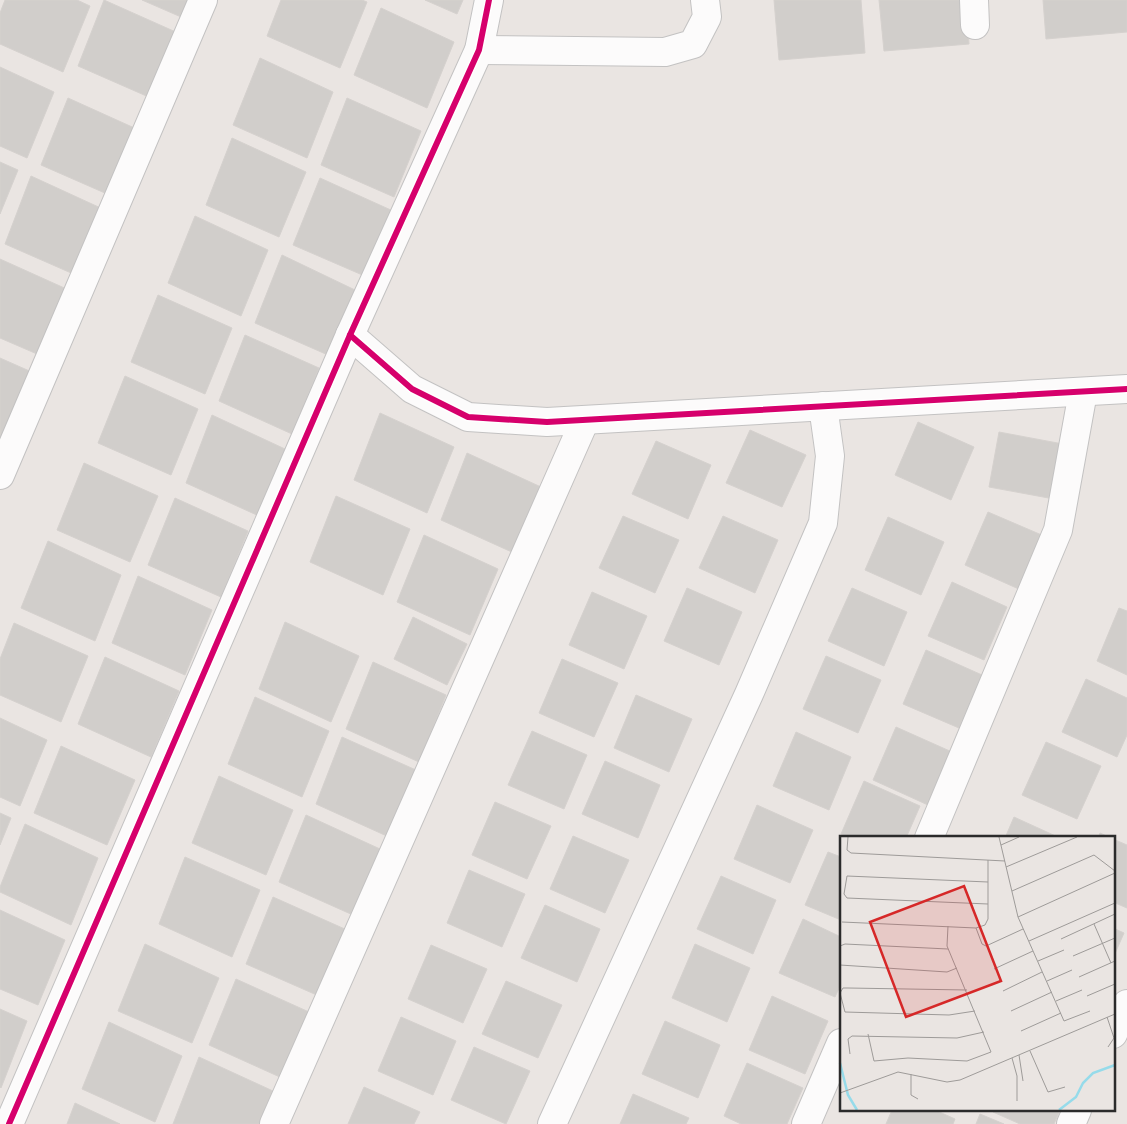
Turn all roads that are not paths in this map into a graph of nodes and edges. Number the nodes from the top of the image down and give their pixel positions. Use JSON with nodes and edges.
{"nodes":[{"id":1,"x":203,"y":0,"type":"edge"},
{"id":2,"x":489,"y":0,"type":"edge"},
{"id":3,"x":705,"y":0,"type":"edge"},
{"id":4,"x":479,"y":50,"type":"junction"},
{"id":5,"x":350,"y":335,"type":"junction"},
{"id":6,"x":1127,"y":389,"type":"edge"},
{"id":7,"x":1084,"y":392,"type":"junction"},
{"id":8,"x":822,"y":406,"type":"junction"},
{"id":9,"x":585,"y":420,"type":"junction"},
{"id":10,"x":0,"y":475,"type":"edge"},
{"id":11,"x":930,"y":836,"type":"edge"},
{"id":12,"x":1127,"y":1004,"type":"edge"},
{"id":13,"x":1114,"y":1032,"type":"edge"},
{"id":14,"x":840,"y":1045,"type":"edge"},
{"id":15,"x":1077,"y":1112,"type":"edge"},
{"id":16,"x":9,"y":1124,"type":"edge"},
{"id":17,"x":274,"y":1124,"type":"edge"},
{"id":18,"x":552,"y":1124,"type":"edge"},
{"id":19,"x":806,"y":1124,"type":"edge"},
{"id":20,"x":1071,"y":1124,"type":"edge"}],
"edges":[{"from":1,"to":10,"type":"street"},
{"from":2,"to":4,"type":"street"},
{"from":3,"to":4,"type":"street"},
{"from":4,"to":5,"type":"street"},
{"from":5,"to":9,"type":"street"},
{"from":5,"to":16,"type":"street"},
{"from":6,"to":7,"type":"street"},
{"from":7,"to":8,"type":"street"},
{"from":7,"to":11,"type":"street"},
{"from":8,"to":9,"type":"street"},
{"from":8,"to":18,"type":"street"},
{"from":9,"to":17,"type":"street"},
{"from":12,"to":13,"type":"street"},
{"from":14,"to":19,"type":"street"},
{"from":15,"to":20,"type":"street"}]}
